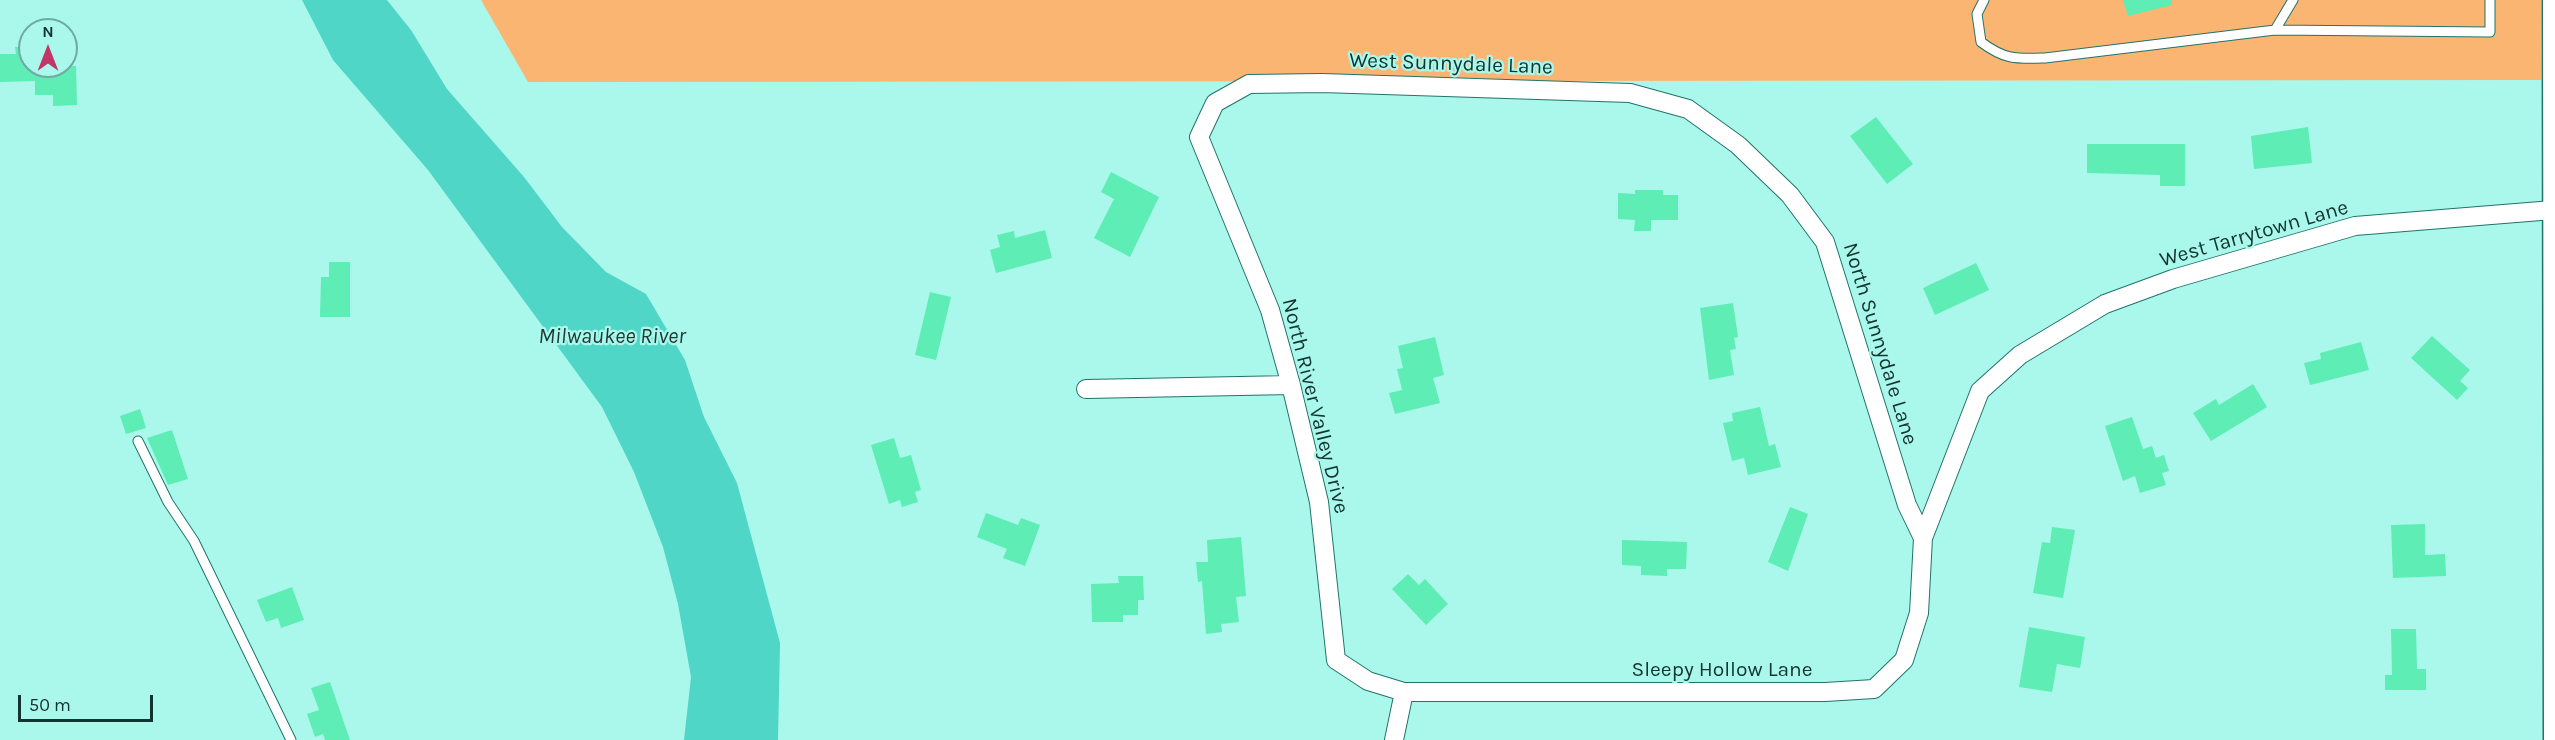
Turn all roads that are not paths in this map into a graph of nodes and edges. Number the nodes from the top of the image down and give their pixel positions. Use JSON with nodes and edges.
{"nodes":[{"id":1,"x":1984,"y":0,"type":"edge"},
{"id":2,"x":2293,"y":0,"type":"edge"},
{"id":3,"x":2490,"y":0,"type":"edge"},
{"id":4,"x":2554,"y":0,"type":"edge"},
{"id":5,"x":2275,"y":30,"type":"junction"},
{"id":6,"x":1215,"y":103,"type":"joint"},
{"id":7,"x":1688,"y":110,"type":"joint"},
{"id":8,"x":2553,"y":210,"type":"junction"},
{"id":9,"x":1291,"y":385,"type":"junction"},
{"id":10,"x":1086,"y":389,"type":"dead end"},
{"id":11,"x":138,"y":441,"type":"dead end"},
{"id":12,"x":1923,"y":538,"type":"junction"},
{"id":13,"x":1404,"y":692,"type":"junction"},
{"id":14,"x":2555,"y":734,"type":"edge"},
{"id":15,"x":291,"y":740,"type":"edge"},
{"id":16,"x":1394,"y":740,"type":"edge"},
{"id":17,"x":2555,"y":740,"type":"edge"}],
"edges":[{"from":1,"to":5,"type":"lane"},
{"from":2,"to":5,"type":"lane"},
{"from":3,"to":5,"type":"lane"},
{"from":4,"to":8,"type":"street"},
{"from":6,"to":7,"type":"street","name":"West Sunnydale Lane"},
{"from":6,"to":9,"type":"street","name":"North River Valley Drive"},
{"from":7,"to":12,"type":"street","name":"North Sunnydale Lane"},
{"from":8,"to":12,"type":"street","name":"West Tarrytown Lane"},
{"from":8,"to":14,"type":"street"},
{"from":9,"to":10,"type":"street"},
{"from":9,"to":13,"type":"street","name":"North River Valley Drive"},
{"from":11,"to":15,"type":"lane"},
{"from":12,"to":13,"type":"street","name":"Sleepy Hollow Lane"},
{"from":13,"to":16,"type":"street"},
{"from":14,"to":17,"type":"street"}]}
